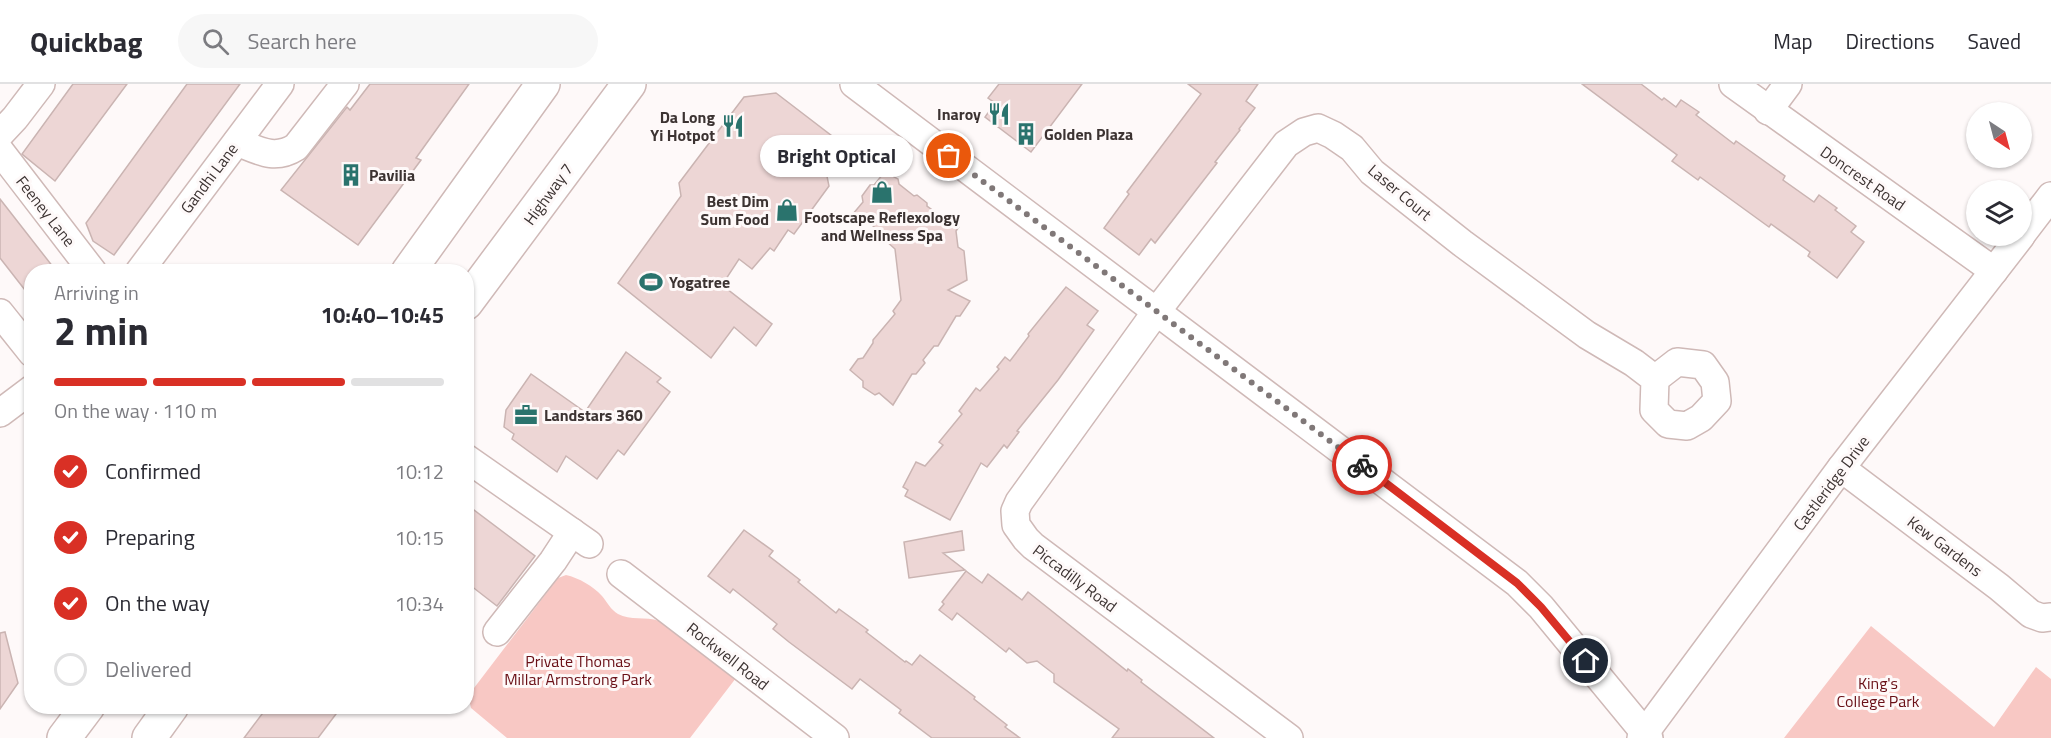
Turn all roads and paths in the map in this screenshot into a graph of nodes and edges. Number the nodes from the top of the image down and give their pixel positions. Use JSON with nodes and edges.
{"nodes":[{"id":1,"x":41,"y":84,"type":"edge"},
{"id":2,"x":280,"y":84,"type":"edge"},
{"id":3,"x":345,"y":84,"type":"edge"},
{"id":4,"x":543,"y":84,"type":"edge"},
{"id":5,"x":629,"y":84,"type":"edge"},
{"id":6,"x":854,"y":84,"type":"edge"},
{"id":7,"x":1733,"y":84,"type":"edge"},
{"id":8,"x":1788,"y":84,"type":"edge"},
{"id":9,"x":1768,"y":111,"type":"junction"},
{"id":10,"x":0,"y":134,"type":"edge"},
{"id":11,"x":237,"y":142,"type":"junction"},
{"id":12,"x":0,"y":151,"type":"edge"},
{"id":13,"x":2051,"y":196,"type":"edge"},
{"id":14,"x":2032,"y":221,"type":"edge"},
{"id":15,"x":2013,"y":246,"type":"edge"},
{"id":16,"x":87,"y":264,"type":"edge"},
{"id":17,"x":145,"y":264,"type":"edge"},
{"id":18,"x":414,"y":264,"type":"edge"},
{"id":19,"x":1994,"y":271,"type":"junction"},
{"id":20,"x":474,"y":292,"type":"edge"},
{"id":21,"x":1156,"y":312,"type":"junction"},
{"id":22,"x":0,"y":313,"type":"edge"},
{"id":23,"x":24,"y":343,"type":"edge"},
{"id":24,"x":1655,"y":379,"type":"dead end"},
{"id":25,"x":24,"y":395,"type":"edge"},
{"id":26,"x":0,"y":413,"type":"edge"},
{"id":27,"x":474,"y":464,"type":"edge"},
{"id":28,"x":1841,"y":468,"type":"junction"},
{"id":29,"x":621,"y":574,"type":"dead end"},
{"id":30,"x":2051,"y":617,"type":"edge"},
{"id":31,"x":497,"y":632,"type":"dead end"},
{"id":32,"x":82,"y":714,"type":"edge"},
{"id":33,"x":166,"y":714,"type":"edge"},
{"id":34,"x":1645,"y":736,"type":"edge"},
{"id":35,"x":64,"y":738,"type":"edge"},
{"id":36,"x":149,"y":738,"type":"edge"},
{"id":37,"x":835,"y":738,"type":"edge"},
{"id":38,"x":1289,"y":738,"type":"edge"}],
"edges":[{"from":1,"to":10,"type":"street"},
{"from":2,"to":11,"type":"street","name":"Gandhi Lane"},
{"from":3,"to":11,"type":"street"},
{"from":4,"to":18,"type":"main road"},
{"from":5,"to":20,"type":"main road","name":"Highway 7"},
{"from":6,"to":21,"type":"street"},
{"from":7,"to":9,"type":"street","name":"Doncrest Road"},
{"from":8,"to":9,"type":"street"},
{"from":9,"to":19,"type":"street","name":"Doncrest Road"},
{"from":11,"to":17,"type":"street","name":"Gandhi Lane"},
{"from":12,"to":16,"type":"street","name":"Feeney Lane"},
{"from":13,"to":14,"type":"street","name":"Castleridge Drive"},
{"from":15,"to":19,"type":"street","name":"Castleridge Drive"},
{"from":19,"to":28,"type":"street","name":"Castleridge Drive"},
{"from":21,"to":24,"type":"street","name":"Laser Court"},
{"from":21,"to":34,"type":"street"},
{"from":21,"to":38,"type":"street","name":"Piccadilly Road"},
{"from":22,"to":23,"type":"street"},
{"from":25,"to":26,"type":"street"},
{"from":27,"to":31,"type":"street"},
{"from":28,"to":30,"type":"street","name":"Kew Gardens"},
{"from":28,"to":34,"type":"street","name":"Castleridge Drive"},
{"from":29,"to":37,"type":"street","name":"Rockwell Road"},
{"from":32,"to":35,"type":"main road"},
{"from":33,"to":36,"type":"main road"}]}
